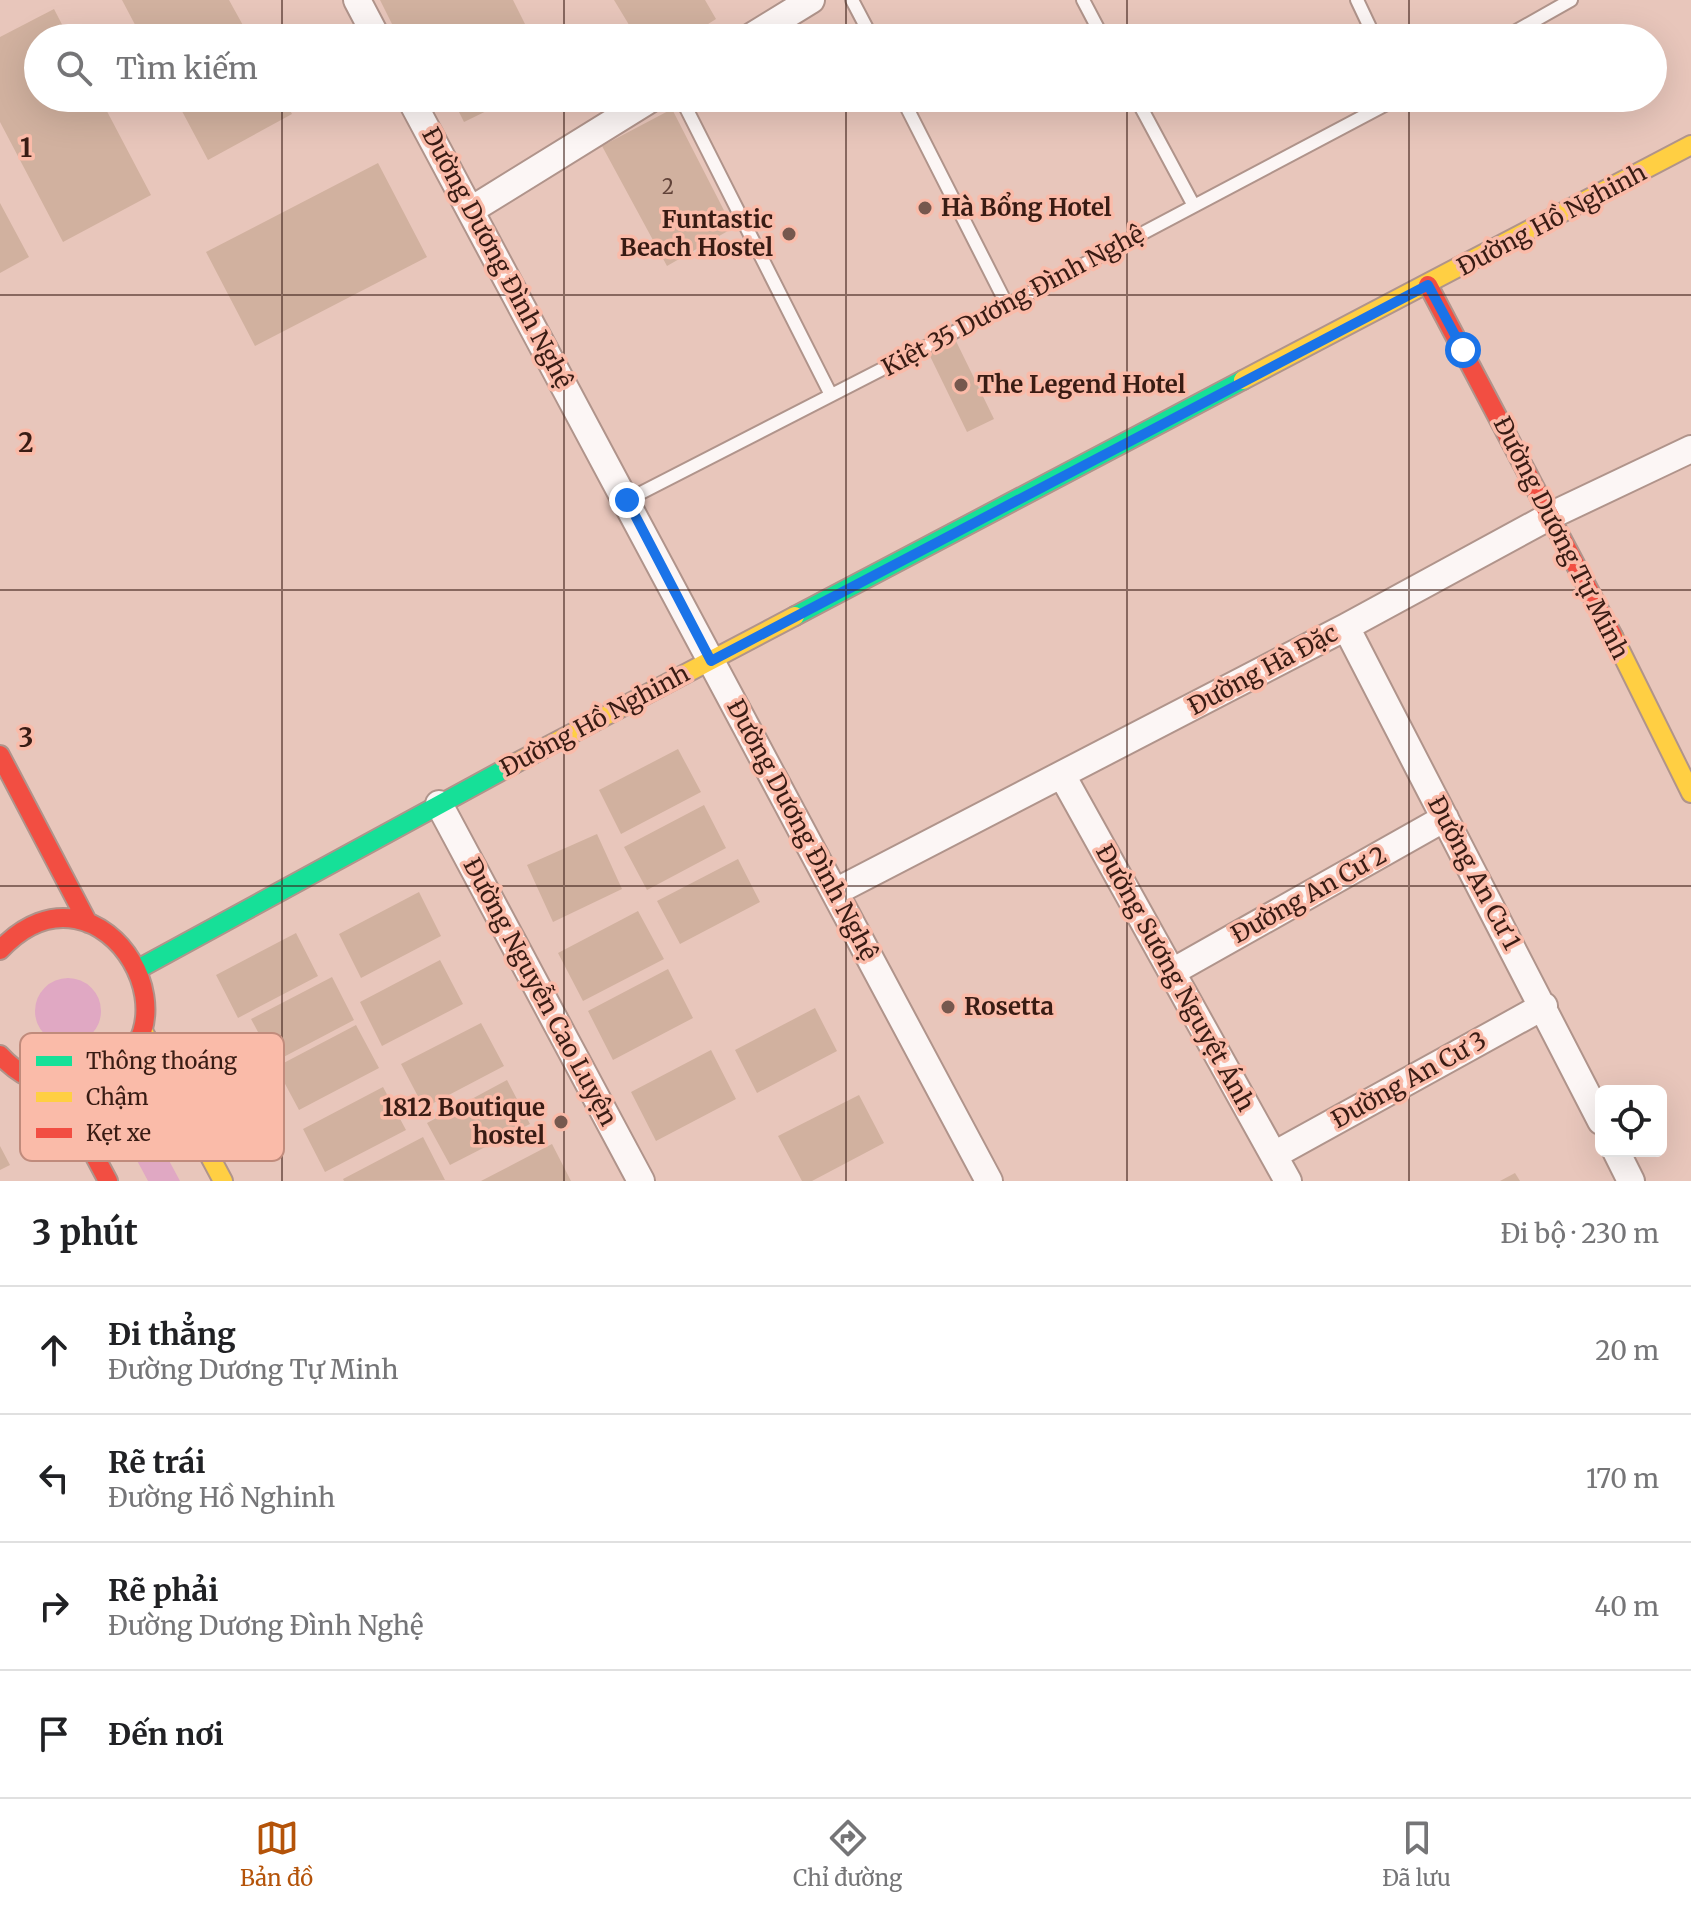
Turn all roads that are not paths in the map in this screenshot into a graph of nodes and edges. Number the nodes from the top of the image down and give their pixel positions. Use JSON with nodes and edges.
{"nodes":[{"id":1,"x":357,"y":0,"type":"edge"},
{"id":2,"x":811,"y":0,"type":"edge"},
{"id":3,"x":852,"y":0,"type":"edge"},
{"id":4,"x":1083,"y":0,"type":"edge"},
{"id":5,"x":1357,"y":0,"type":"edge"},
{"id":6,"x":1571,"y":0,"type":"edge"},
{"id":7,"x":370,"y":24,"type":"edge"},
{"id":8,"x":772,"y":24,"type":"edge"},
{"id":9,"x":865,"y":24,"type":"edge"},
{"id":10,"x":1096,"y":24,"type":"edge"},
{"id":11,"x":1368,"y":24,"type":"edge"},
{"id":12,"x":1529,"y":24,"type":"edge"},
{"id":13,"x":418,"y":112,"type":"edge"},
{"id":14,"x":629,"y":112,"type":"edge"},
{"id":15,"x":688,"y":112,"type":"edge"},
{"id":16,"x":909,"y":112,"type":"edge"},
{"id":17,"x":1144,"y":112,"type":"edge"},
{"id":18,"x":1372,"y":112,"type":"edge"},
{"id":19,"x":1691,"y":145,"type":"edge"},
{"id":20,"x":1194,"y":206,"type":"junction"},
{"id":21,"x":471,"y":210,"type":"junction"},
{"id":22,"x":1428,"y":285,"type":"junction"},
{"id":23,"x":1007,"y":305,"type":"junction"},
{"id":24,"x":831,"y":395,"type":"junction"},
{"id":25,"x":1691,"y":449,"type":"edge"},
{"id":26,"x":627,"y":500,"type":"junction"},
{"id":27,"x":1552,"y":515,"type":"junction"},
{"id":28,"x":1346,"y":627,"type":"junction"},
{"id":29,"x":711,"y":661,"type":"junction"},
{"id":30,"x":0,"y":755,"type":"edge"},
{"id":31,"x":1062,"y":775,"type":"junction"},
{"id":32,"x":1691,"y":793,"type":"edge"},
{"id":33,"x":439,"y":804,"type":"junction"},
{"id":34,"x":1445,"y":818,"type":"junction"},
{"id":35,"x":835,"y":892,"type":"junction"},
{"id":36,"x":88,"y":923,"type":"junction"},
{"id":37,"x":0,"y":950,"type":"edge"},
{"id":38,"x":140,"y":968,"type":"junction"},
{"id":39,"x":1172,"y":972,"type":"junction"},
{"id":40,"x":1544,"y":1006,"type":"junction"},
{"id":41,"x":143,"y":1031,"type":"edge"},
{"id":42,"x":0,"y":1055,"type":"edge"},
{"id":43,"x":20,"y":1073,"type":"edge"},
{"id":44,"x":1595,"y":1109,"type":"edge"},
{"id":45,"x":1274,"y":1155,"type":"junction"},
{"id":46,"x":1619,"y":1157,"type":"edge"},
{"id":47,"x":97,"y":1161,"type":"edge"},
{"id":48,"x":212,"y":1161,"type":"edge"},
{"id":49,"x":108,"y":1181,"type":"edge"},
{"id":50,"x":223,"y":1181,"type":"edge"},
{"id":51,"x":641,"y":1181,"type":"edge"},
{"id":52,"x":989,"y":1181,"type":"edge"},
{"id":53,"x":1288,"y":1181,"type":"edge"},
{"id":54,"x":1631,"y":1181,"type":"edge"}],
"edges":[{"from":1,"to":7,"type":"street"},
{"from":2,"to":8,"type":"street"},
{"from":3,"to":9,"type":"lane"},
{"from":4,"to":10,"type":"lane"},
{"from":5,"to":11,"type":"lane"},
{"from":6,"to":12,"type":"lane"},
{"from":13,"to":21,"type":"street","name":"Đường Dương Đình Nghệ"},
{"from":14,"to":21,"type":"street"},
{"from":15,"to":24,"type":"lane"},
{"from":16,"to":23,"type":"lane"},
{"from":17,"to":20,"type":"lane"},
{"from":18,"to":20,"type":"lane","name":"Kiệt 35 Dương Đình Nghệ"},
{"from":19,"to":22,"type":"street","name":"Đường Hồ Nghinh"},
{"from":20,"to":23,"type":"lane","name":"Kiệt 35 Dương Đình Nghệ"},
{"from":21,"to":26,"type":"street","name":"Đường Dương Đình Nghệ"},
{"from":22,"to":27,"type":"street","name":"Đường Dương Tự Minh"},
{"from":22,"to":29,"type":"street","name":"Đường Hồ Nghinh"},
{"from":23,"to":24,"type":"lane","name":"Kiệt 35 Dương Đình Nghệ"},
{"from":24,"to":26,"type":"lane","name":"Kiệt 35 Dương Đình Nghệ"},
{"from":25,"to":27,"type":"street","name":"Đường Hà Đặc"},
{"from":26,"to":29,"type":"street","name":"Đường Dương Đình Nghệ"},
{"from":27,"to":28,"type":"street","name":"Đường Hà Đặc"},
{"from":27,"to":32,"type":"street","name":"Đường Dương Tự Minh"},
{"from":28,"to":31,"type":"street","name":"Đường Hà Đặc"},
{"from":28,"to":34,"type":"street","name":"Đường An Cư 1"},
{"from":29,"to":33,"type":"street","name":"Đường Hồ Nghinh"},
{"from":29,"to":35,"type":"street","name":"Đường Dương Đình Nghệ"},
{"from":30,"to":36,"type":"street"},
{"from":31,"to":35,"type":"street","name":"Đường Hà Đặc"},
{"from":31,"to":39,"type":"street","name":"Đường Sương Nguyệt Ánh"},
{"from":33,"to":38,"type":"street","name":"Đường Hồ Nghinh"},
{"from":33,"to":51,"type":"street","name":"Đường Nguyễn Cao Luyện"},
{"from":34,"to":39,"type":"street","name":"Đường An Cư 2"},
{"from":34,"to":40,"type":"street","name":"Đường An Cư 1"},
{"from":35,"to":52,"type":"street","name":"Đường Dương Đình Nghệ"},
{"from":36,"to":37,"type":"street"},
{"from":36,"to":38,"type":"street"},
{"from":38,"to":41,"type":"street"},
{"from":39,"to":45,"type":"street","name":"Đường Sương Nguyệt Ánh"},
{"from":40,"to":44,"type":"street","name":"Đường An Cư 1"},
{"from":40,"to":45,"type":"street","name":"Đường An Cư 3"},
{"from":42,"to":43,"type":"street"},
{"from":45,"to":53,"type":"street","name":"Đường Sương Nguyệt Ánh"},
{"from":46,"to":54,"type":"street"},
{"from":47,"to":49,"type":"street"},
{"from":48,"to":50,"type":"street"}]}
